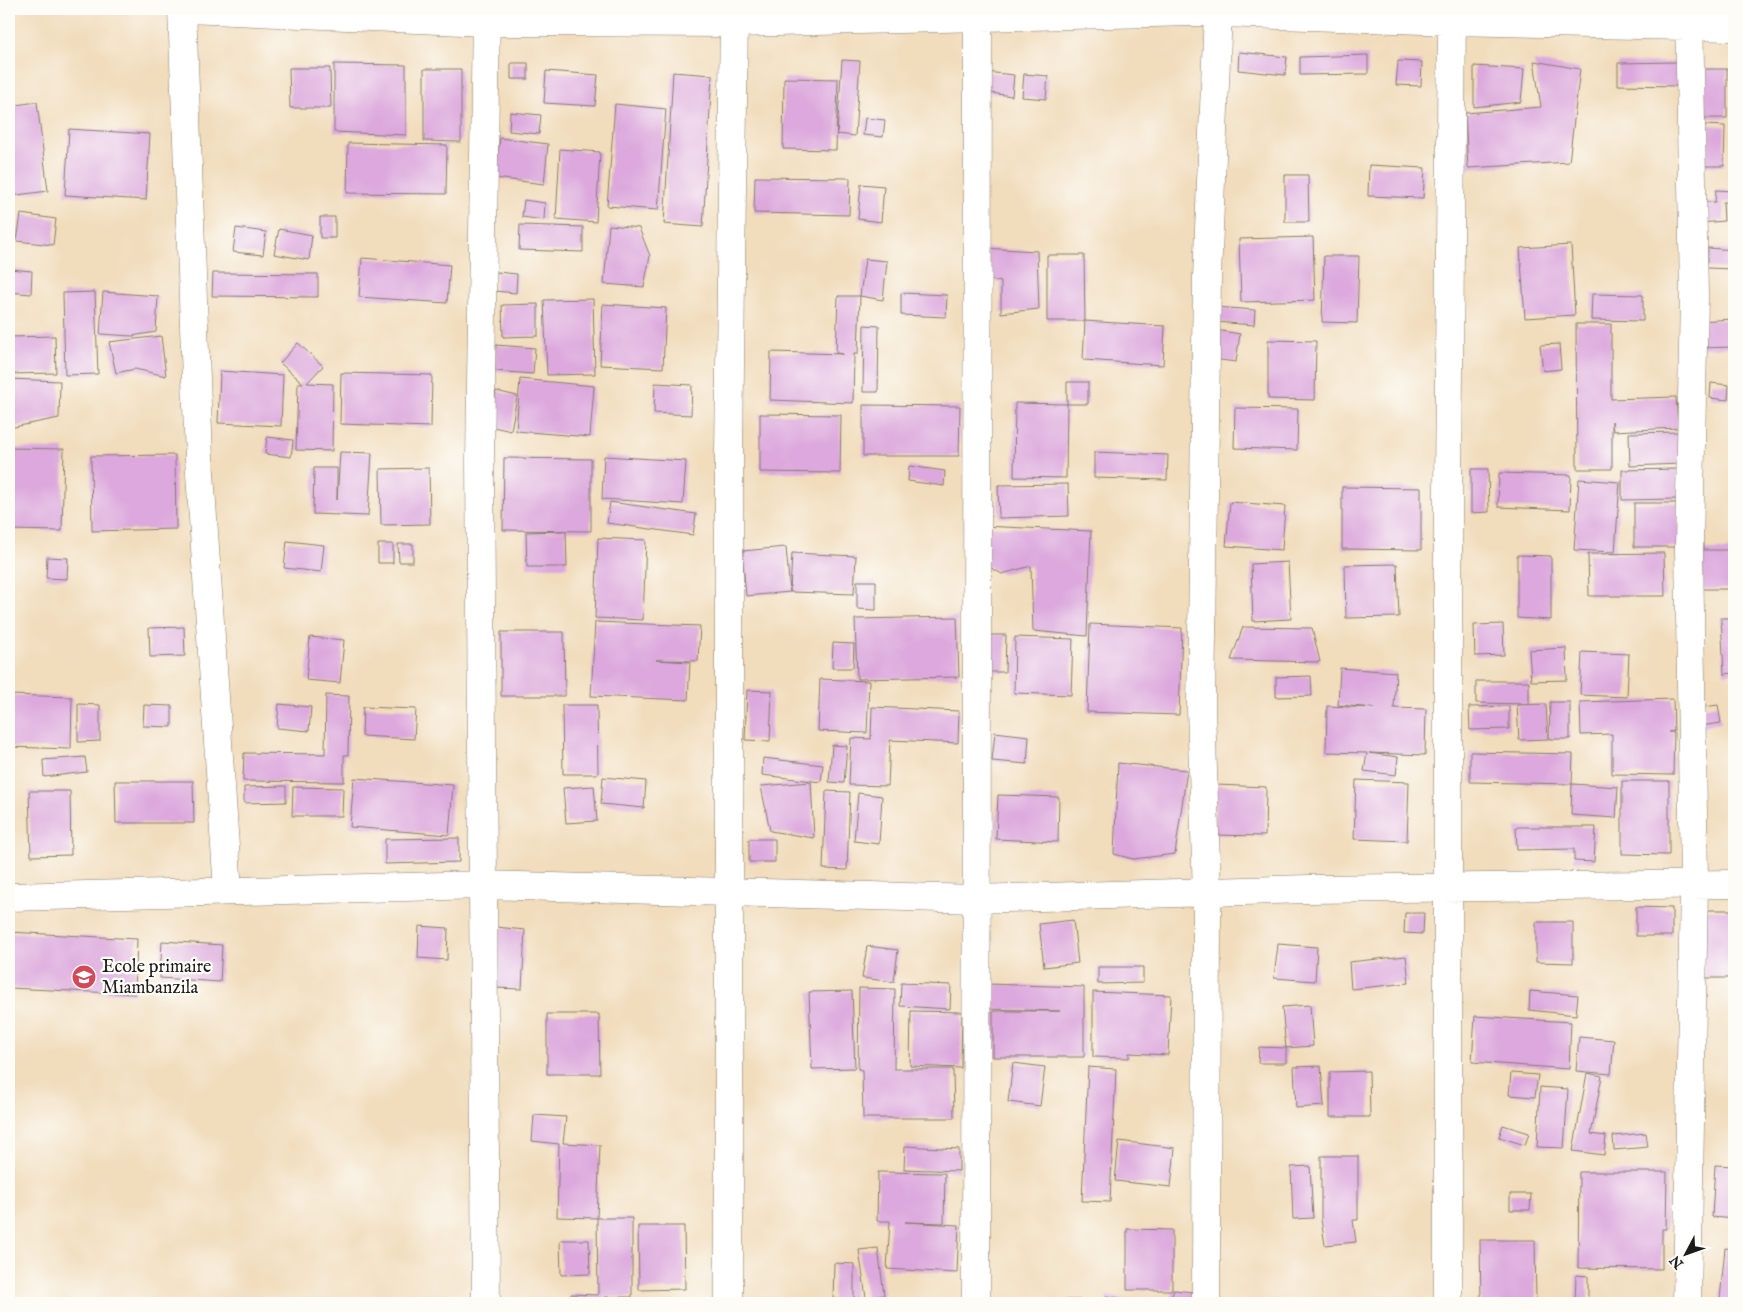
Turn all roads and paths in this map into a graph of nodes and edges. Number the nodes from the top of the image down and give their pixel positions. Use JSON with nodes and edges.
{"nodes":[{"id":1,"x":182,"y":9,"type":"edge"},
{"id":2,"x":188,"y":9,"type":"edge"},
{"id":3,"x":1201,"y":11,"type":"edge"},
{"id":4,"x":978,"y":13,"type":"edge"},
{"id":5,"x":1452,"y":15,"type":"edge"},
{"id":6,"x":486,"y":16,"type":"edge"},
{"id":7,"x":734,"y":16,"type":"edge"},
{"id":8,"x":1689,"y":18,"type":"edge"},
{"id":9,"x":1734,"y":27,"type":"edge"},
{"id":10,"x":1694,"y":883,"type":"junction"},
{"id":11,"x":1734,"y":884,"type":"edge"},
{"id":12,"x":483,"y":885,"type":"junction"},
{"id":13,"x":1448,"y":888,"type":"junction"},
{"id":14,"x":727,"y":890,"type":"junction"},
{"id":15,"x":228,"y":891,"type":"junction"},
{"id":16,"x":1207,"y":894,"type":"junction"},
{"id":17,"x":9,"y":896,"type":"edge"},
{"id":18,"x":976,"y":899,"type":"junction"},
{"id":19,"x":486,"y":1303,"type":"edge"},
{"id":20,"x":729,"y":1303,"type":"edge"},
{"id":21,"x":976,"y":1303,"type":"edge"},
{"id":22,"x":1206,"y":1303,"type":"edge"},
{"id":23,"x":1448,"y":1303,"type":"edge"},
{"id":24,"x":1687,"y":1303,"type":"edge"}],
"edges":[{"from":1,"to":15,"type":"street"},
{"from":2,"to":6,"type":"street"},
{"from":3,"to":4,"type":"street"},
{"from":3,"to":5,"type":"street"},
{"from":3,"to":16,"type":"street"},
{"from":4,"to":7,"type":"street"},
{"from":4,"to":18,"type":"street"},
{"from":5,"to":8,"type":"street"},
{"from":5,"to":13,"type":"street"},
{"from":6,"to":7,"type":"street"},
{"from":6,"to":12,"type":"street"},
{"from":7,"to":14,"type":"street"},
{"from":8,"to":9,"type":"street"},
{"from":8,"to":10,"type":"street"},
{"from":10,"to":11,"type":"street"},
{"from":10,"to":13,"type":"street"},
{"from":10,"to":24,"type":"street"},
{"from":12,"to":14,"type":"street"},
{"from":12,"to":15,"type":"street"},
{"from":12,"to":19,"type":"street"},
{"from":13,"to":16,"type":"street"},
{"from":13,"to":23,"type":"street"},
{"from":14,"to":18,"type":"street"},
{"from":14,"to":20,"type":"street"},
{"from":15,"to":17,"type":"street"},
{"from":16,"to":18,"type":"street"},
{"from":16,"to":22,"type":"street"},
{"from":18,"to":21,"type":"street"}]}
